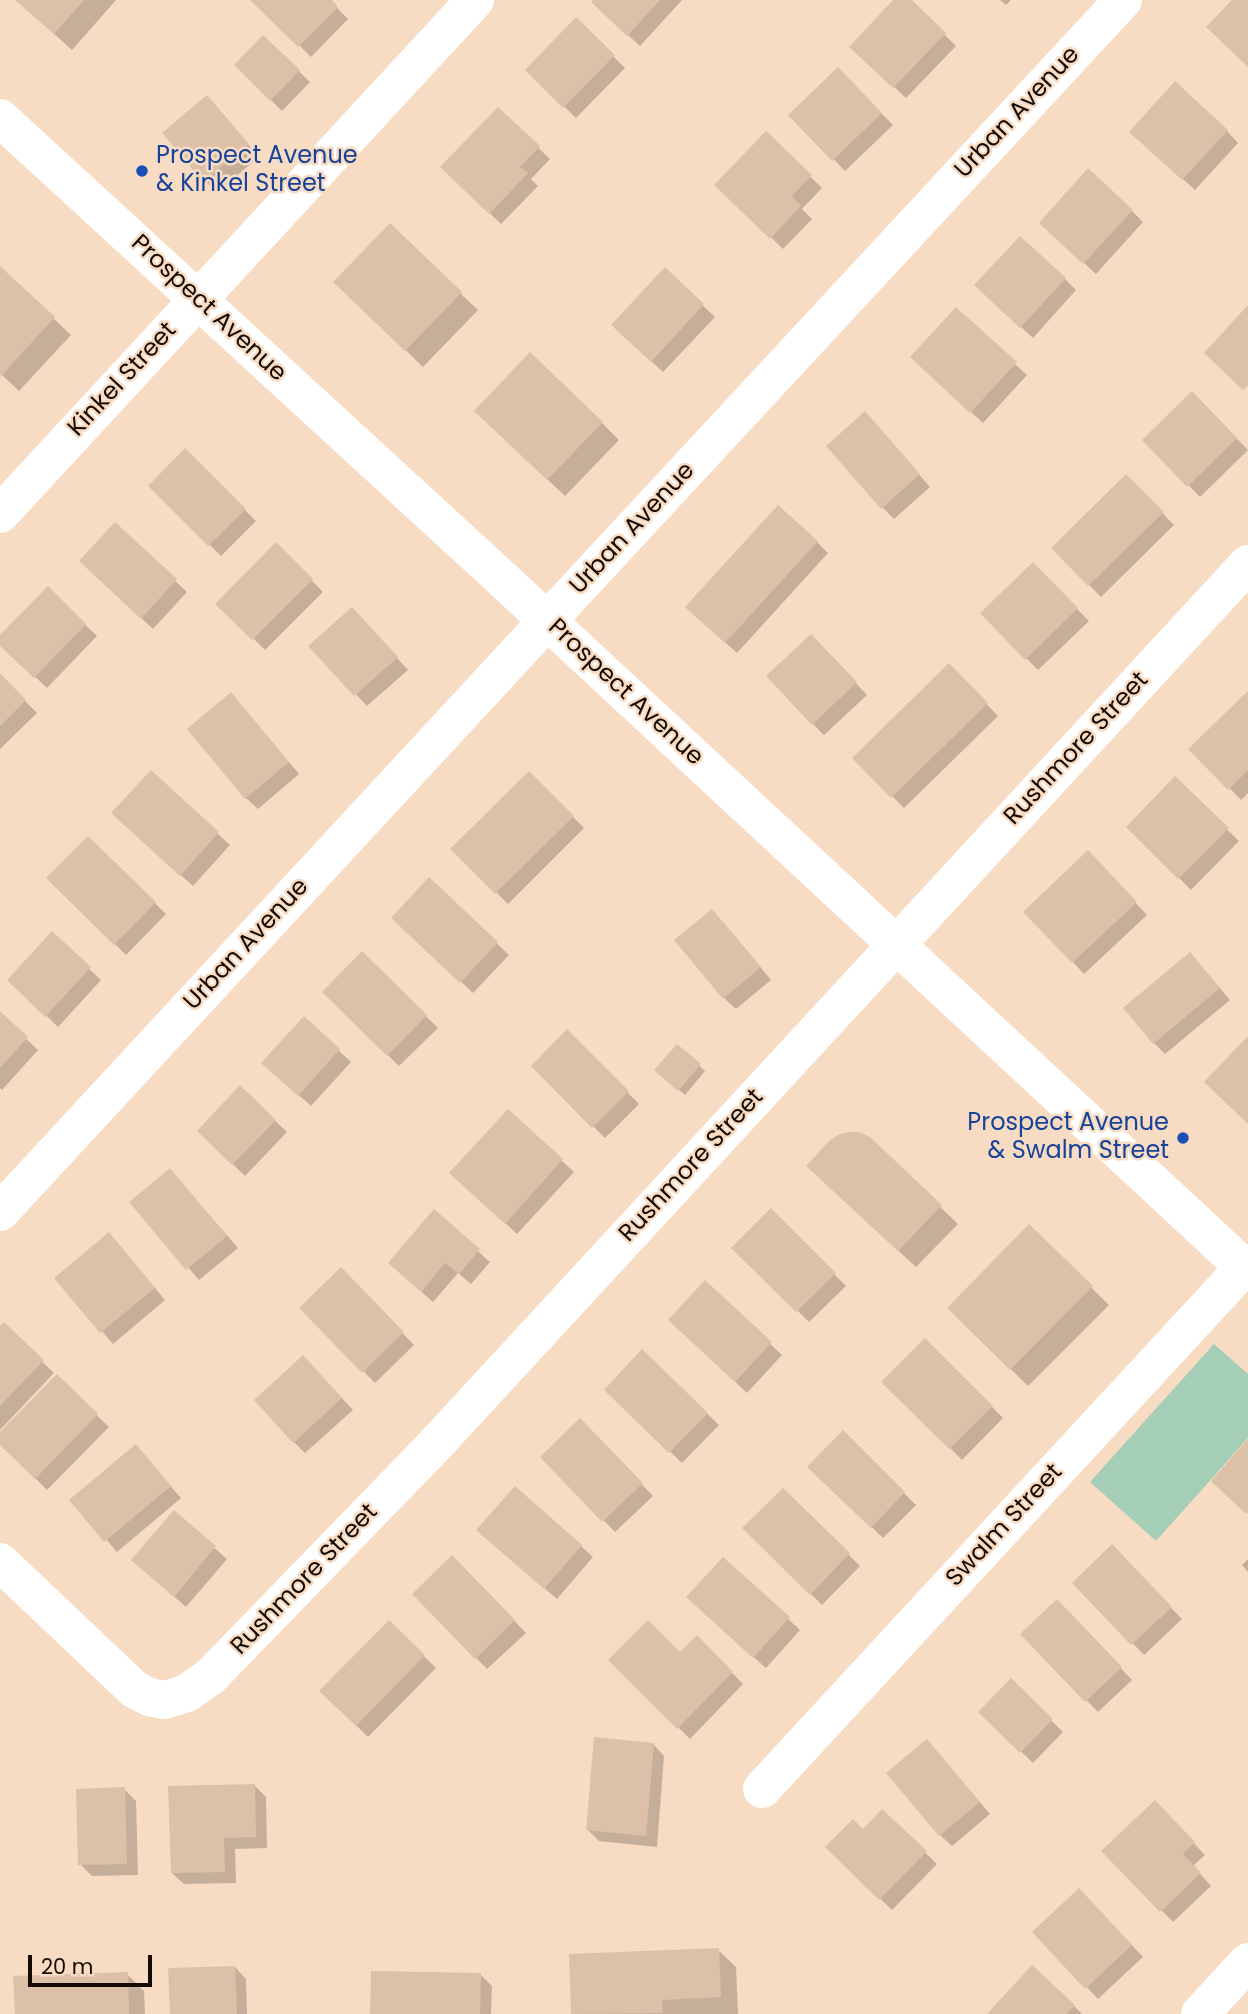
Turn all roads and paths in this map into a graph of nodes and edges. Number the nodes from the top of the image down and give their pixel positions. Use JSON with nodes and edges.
{"nodes":[{"id":1,"x":475,"y":0,"type":"edge"},
{"id":2,"x":1123,"y":0,"type":"edge"},
{"id":3,"x":0,"y":118,"type":"edge"},
{"id":4,"x":198,"y":299,"type":"junction"},
{"id":5,"x":0,"y":514,"type":"edge"},
{"id":6,"x":1248,"y":564,"type":"edge"},
{"id":7,"x":547,"y":621,"type":"junction"},
{"id":8,"x":896,"y":944,"type":"junction"},
{"id":9,"x":0,"y":1212,"type":"edge"},
{"id":10,"x":1247,"y":1267,"type":"edge"},
{"id":11,"x":0,"y":1562,"type":"edge"},
{"id":12,"x":762,"y":1789,"type":"dead end"},
{"id":13,"x":1248,"y":1962,"type":"edge"},
{"id":14,"x":1200,"y":2014,"type":"edge"}],
"edges":[{"from":1,"to":4,"type":"street","name":"Kinkel Street"},
{"from":2,"to":7,"type":"street","name":"Urban Avenue"},
{"from":3,"to":4,"type":"street","name":"Prospect Avenue"},
{"from":4,"to":5,"type":"street","name":"Kinkel Street"},
{"from":4,"to":7,"type":"street","name":"Prospect Avenue"},
{"from":6,"to":8,"type":"street","name":"Rushmore Street"},
{"from":7,"to":8,"type":"street","name":"Prospect Avenue"},
{"from":7,"to":9,"type":"street","name":"Urban Avenue"},
{"from":8,"to":10,"type":"street","name":"Prospect Avenue"},
{"from":8,"to":11,"type":"street","name":"Rushmore Street"},
{"from":10,"to":12,"type":"street","name":"Swalm Street"},
{"from":13,"to":14,"type":"street"}]}
